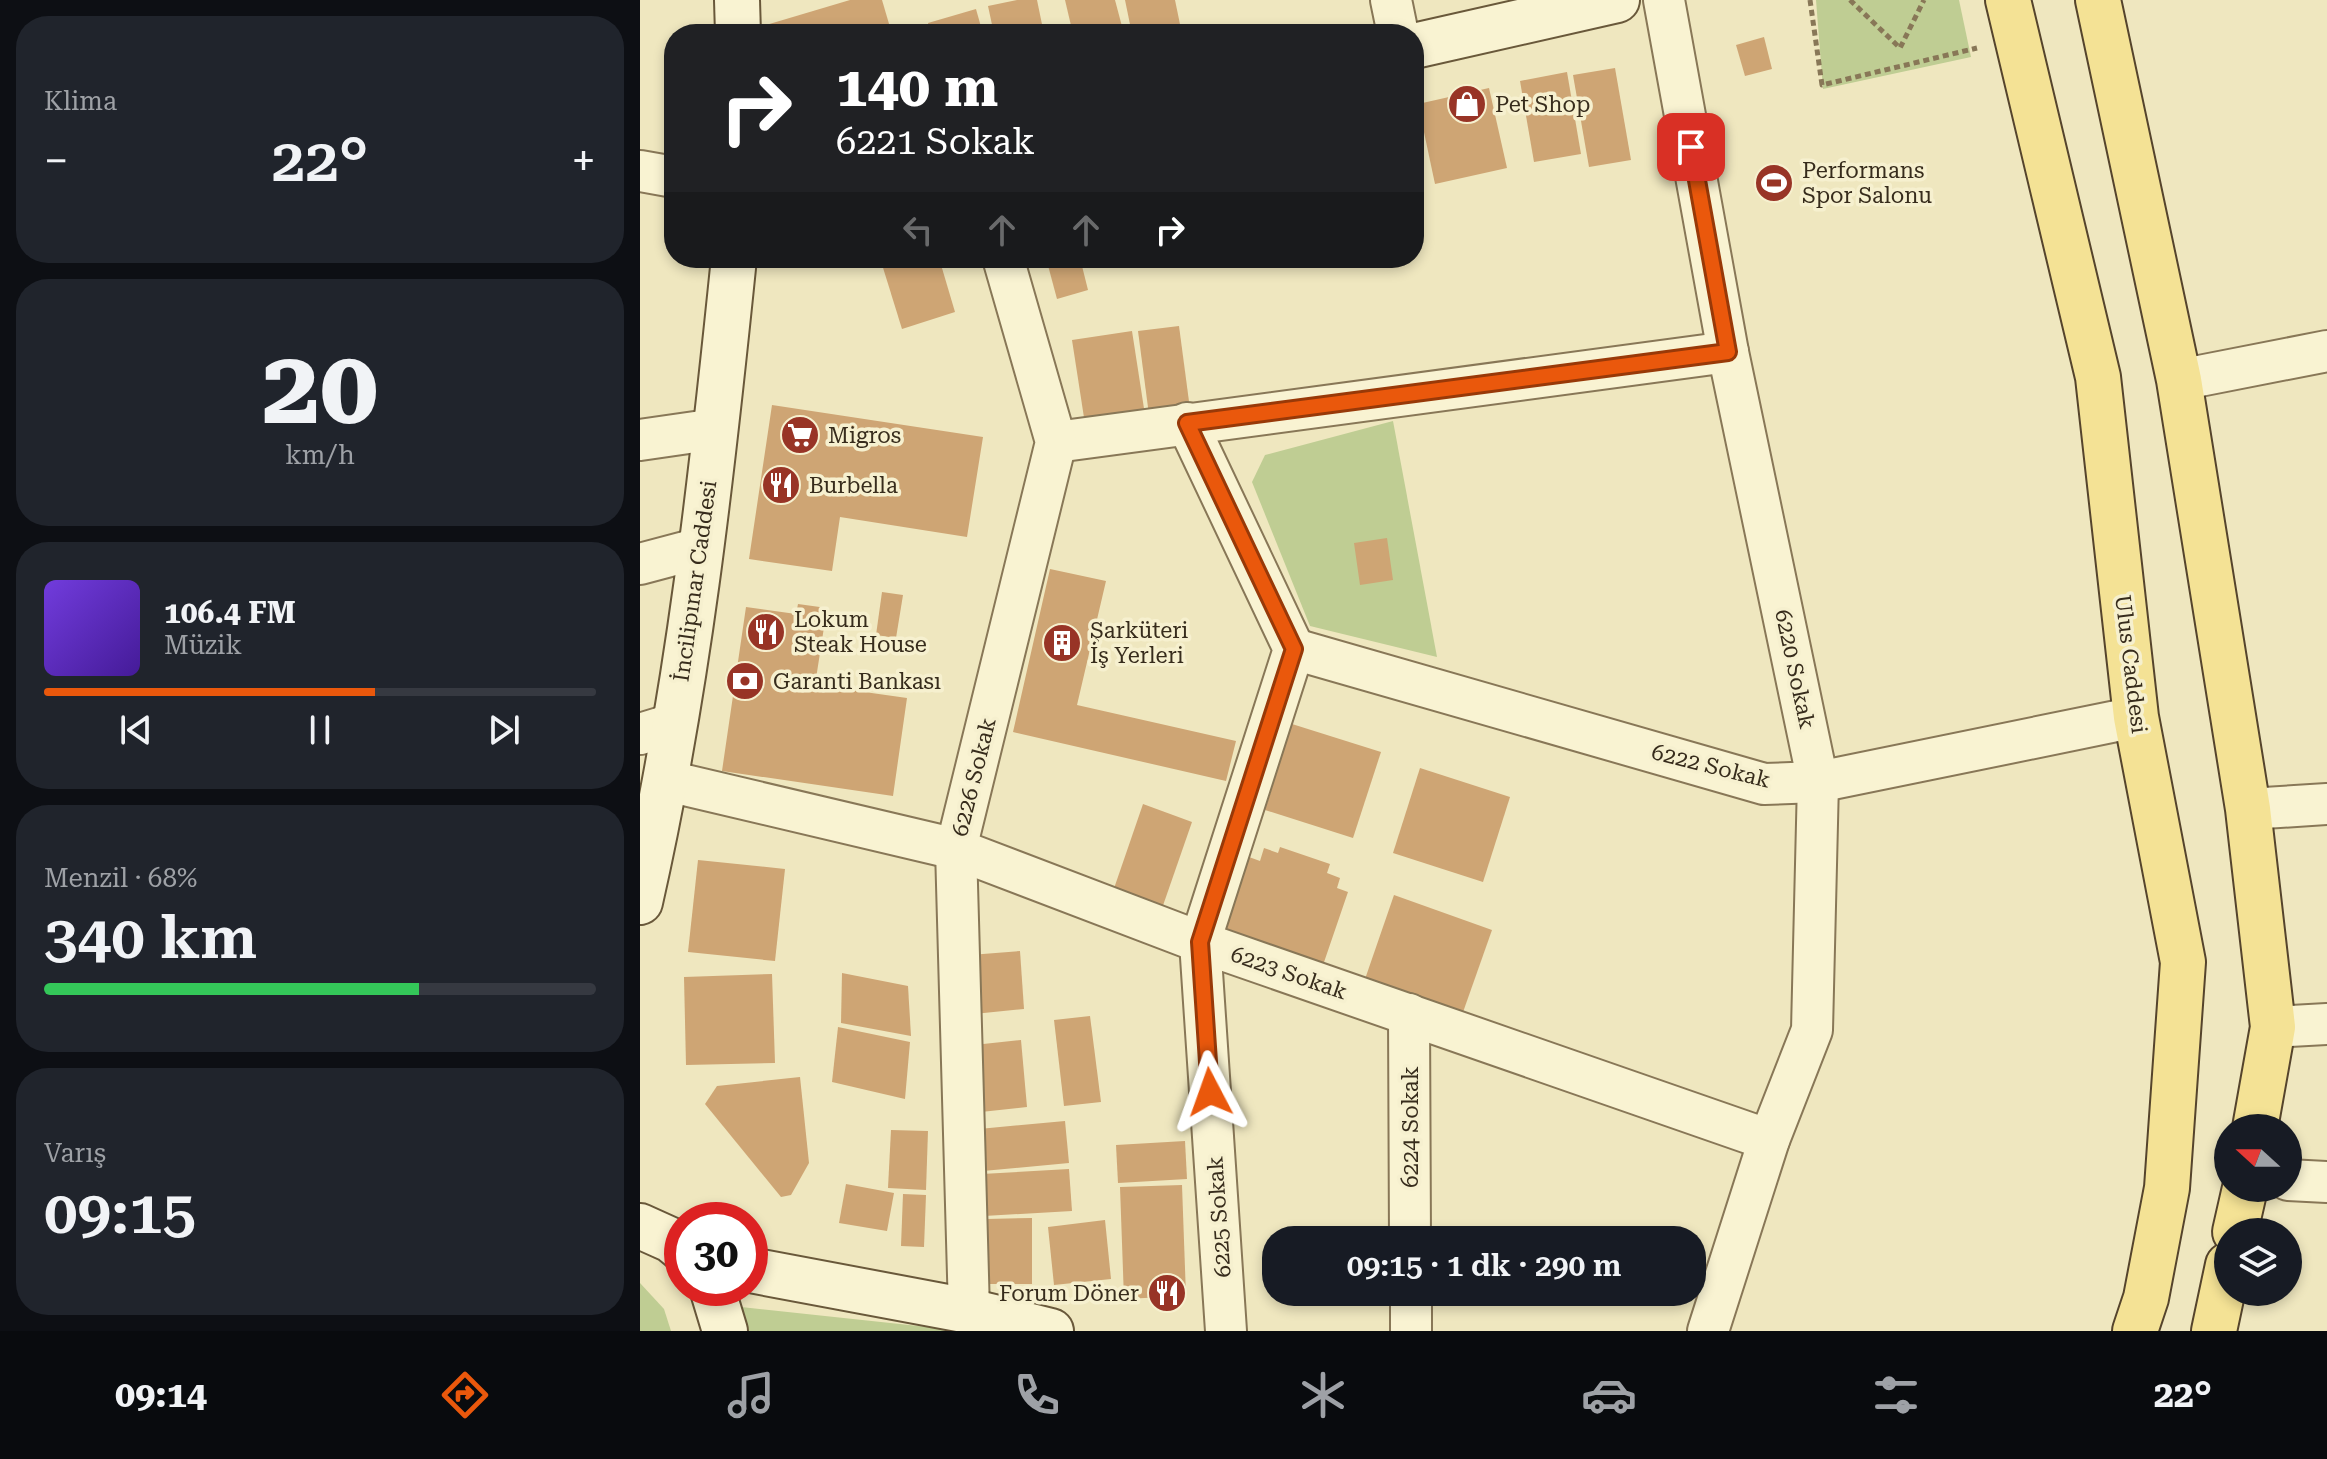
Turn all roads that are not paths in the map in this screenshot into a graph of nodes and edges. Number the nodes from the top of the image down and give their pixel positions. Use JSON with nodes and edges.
{"nodes":[{"id":1,"x":737,"y":0,"type":"edge"},
{"id":2,"x":1391,"y":0,"type":"edge"},
{"id":3,"x":1617,"y":0,"type":"edge"},
{"id":4,"x":1664,"y":0,"type":"edge"},
{"id":5,"x":2008,"y":0,"type":"edge"},
{"id":6,"x":2098,"y":0,"type":"edge"},
{"id":7,"x":738,"y":24,"type":"edge"},
{"id":8,"x":1396,"y":24,"type":"edge"},
{"id":9,"x":1424,"y":44,"type":"edge"},
{"id":10,"x":640,"y":171,"type":"edge"},
{"id":11,"x":664,"y":175,"type":"edge"},
{"id":12,"x":733,"y":268,"type":"edge"},
{"id":13,"x":1006,"y":268,"type":"edge"},
{"id":14,"x":2327,"y":351,"type":"edge"},
{"id":15,"x":1728,"y":352,"type":"junction"},
{"id":16,"x":2179,"y":380,"type":"junction"},
{"id":17,"x":1187,"y":423,"type":"junction"},
{"id":18,"x":716,"y":429,"type":"junction"},
{"id":19,"x":640,"y":440,"type":"edge"},
{"id":20,"x":1056,"y":442,"type":"junction"},
{"id":21,"x":700,"y":548,"type":"junction"},
{"id":22,"x":640,"y":564,"type":"edge"},
{"id":23,"x":1294,"y":649,"type":"junction"},
{"id":24,"x":2136,"y":717,"type":"junction"},
{"id":25,"x":658,"y":728,"type":"edge"},
{"id":26,"x":668,"y":781,"type":"junction"},
{"id":27,"x":1818,"y":782,"type":"junction"},
{"id":28,"x":2327,"y":804,"type":"edge"},
{"id":29,"x":2248,"y":809,"type":"junction"},
{"id":30,"x":956,"y":849,"type":"junction"},
{"id":31,"x":640,"y":902,"type":"edge"},
{"id":32,"x":1200,"y":942,"type":"junction"},
{"id":33,"x":1409,"y":1014,"type":"junction"},
{"id":34,"x":2327,"y":1024,"type":"edge"},
{"id":35,"x":2273,"y":1027,"type":"junction"},
{"id":36,"x":2257,"y":1114,"type":"edge"},
{"id":37,"x":1769,"y":1140,"type":"junction"},
{"id":38,"x":2302,"y":1181,"type":"edge"},
{"id":39,"x":2327,"y":1182,"type":"edge"},
{"id":40,"x":1410,"y":1226,"type":"edge"},
{"id":41,"x":768,"y":1273,"type":"edge"},
{"id":42,"x":717,"y":1306,"type":"edge"},
{"id":43,"x":1411,"y":1306,"type":"edge"},
{"id":44,"x":2219,"y":1306,"type":"edge"},
{"id":45,"x":969,"y":1311,"type":"junction"},
{"id":46,"x":725,"y":1331,"type":"edge"},
{"id":47,"x":1051,"y":1331,"type":"edge"},
{"id":48,"x":1226,"y":1331,"type":"edge"},
{"id":49,"x":1411,"y":1331,"type":"edge"},
{"id":50,"x":1708,"y":1331,"type":"edge"},
{"id":51,"x":2135,"y":1331,"type":"edge"},
{"id":52,"x":2214,"y":1331,"type":"edge"}],
"edges":[{"from":1,"to":7,"type":"main road"},
{"from":2,"to":8,"type":"street"},
{"from":3,"to":9,"type":"main road"},
{"from":4,"to":15,"type":"street","name":"6220 Sokak"},
{"from":5,"to":24,"type":"main road","name":"Ulus Caddesi"},
{"from":6,"to":16,"type":"main road"},
{"from":10,"to":11,"type":"street"},
{"from":12,"to":18,"type":"main road","name":"İncilipınar Caddesi"},
{"from":13,"to":20,"type":"street","name":"6226 Sokak"},
{"from":14,"to":16,"type":"street"},
{"from":15,"to":17,"type":"street"},
{"from":15,"to":27,"type":"street","name":"6220 Sokak"},
{"from":16,"to":29,"type":"main road"},
{"from":17,"to":20,"type":"street"},
{"from":17,"to":23,"type":"street"},
{"from":18,"to":19,"type":"street"},
{"from":18,"to":21,"type":"main road","name":"İncilipınar Caddesi"},
{"from":20,"to":30,"type":"street","name":"6226 Sokak"},
{"from":21,"to":22,"type":"street"},
{"from":21,"to":25,"type":"main road","name":"İncilipınar Caddesi"},
{"from":23,"to":27,"type":"street","name":"6222 Sokak"},
{"from":23,"to":32,"type":"street","name":"6225 Sokak"},
{"from":24,"to":27,"type":"street","name":"6222 Sokak"},
{"from":24,"to":51,"type":"main road","name":"Ulus Caddesi"},
{"from":25,"to":26,"type":"main road","name":"İncilipınar Caddesi"},
{"from":26,"to":30,"type":"street","name":"6223 Sokak"},
{"from":26,"to":31,"type":"main road","name":"İncilipınar Caddesi"},
{"from":27,"to":37,"type":"street","name":"6220 Sokak"},
{"from":28,"to":29,"type":"street"},
{"from":29,"to":35,"type":"main road"},
{"from":30,"to":32,"type":"street","name":"6223 Sokak"},
{"from":30,"to":45,"type":"street","name":"6226 Sokak"},
{"from":32,"to":33,"type":"street","name":"6223 Sokak"},
{"from":32,"to":48,"type":"street","name":"6225 Sokak"},
{"from":33,"to":37,"type":"street","name":"6223 Sokak"},
{"from":33,"to":40,"type":"street","name":"6224 Sokak"},
{"from":34,"to":35,"type":"street"},
{"from":35,"to":36,"type":"main road"},
{"from":37,"to":50,"type":"street","name":"6220 Sokak"},
{"from":38,"to":39,"type":"street"},
{"from":41,"to":45,"type":"main road"},
{"from":42,"to":46,"type":"main road"},
{"from":43,"to":49,"type":"street"},
{"from":44,"to":52,"type":"main road"},
{"from":45,"to":47,"type":"main road"}]}
